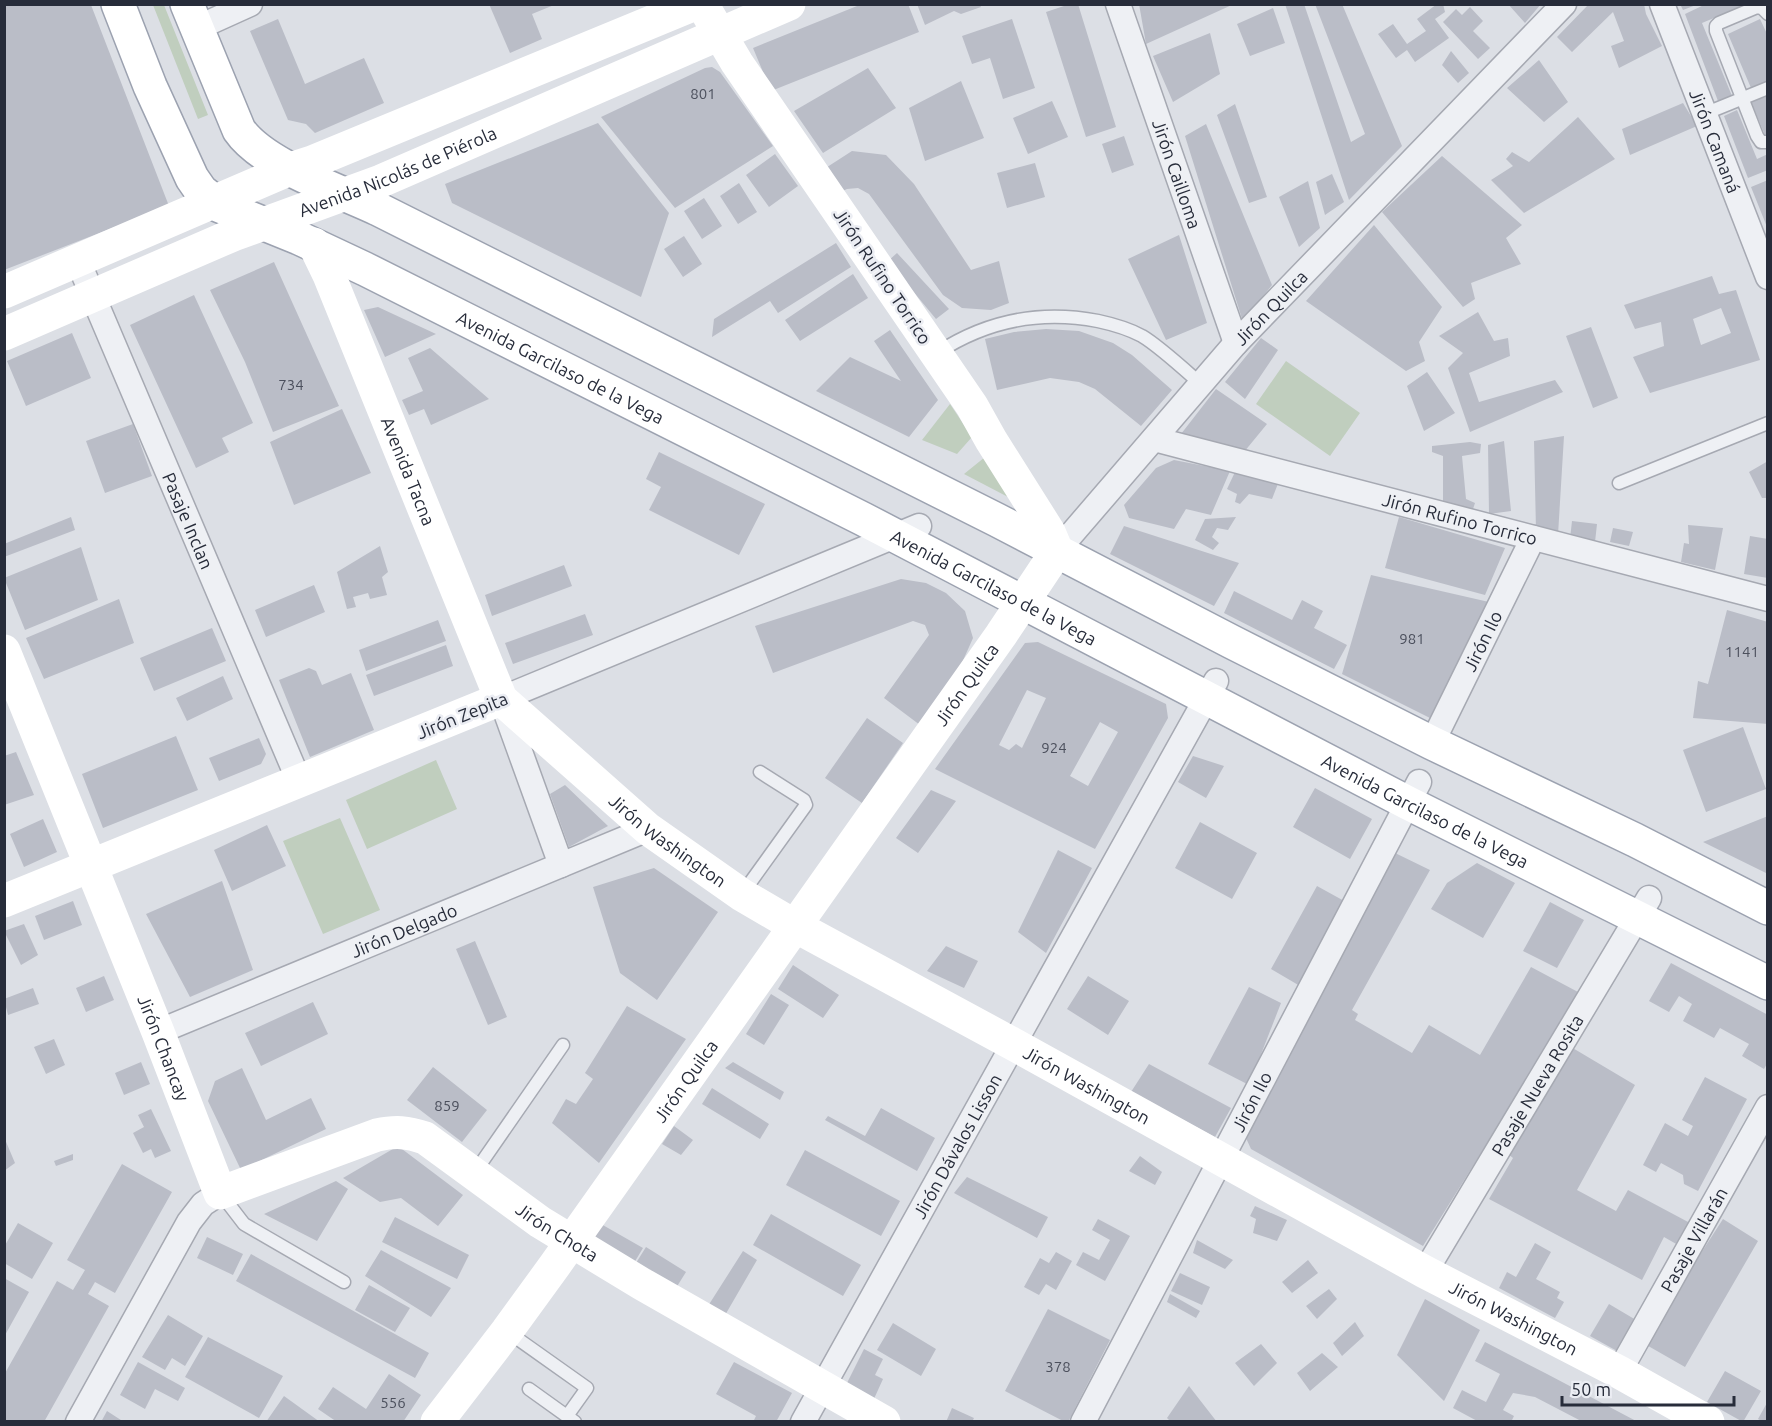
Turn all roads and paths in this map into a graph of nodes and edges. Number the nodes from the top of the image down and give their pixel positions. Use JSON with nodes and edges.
{"nodes":[{"id":1,"x":118,"y":4,"type":"edge"},
{"id":2,"x":134,"y":4,"type":"edge"},
{"id":3,"x":250,"y":4,"type":"edge"},
{"id":4,"x":695,"y":4,"type":"edge"},
{"id":5,"x":702,"y":4,"type":"edge"},
{"id":6,"x":789,"y":4,"type":"edge"},
{"id":7,"x":1118,"y":4,"type":"edge"},
{"id":8,"x":1564,"y":4,"type":"edge"},
{"id":9,"x":1662,"y":4,"type":"edge"},
{"id":10,"x":1767,"y":14,"type":"edge"},
{"id":11,"x":192,"y":16,"type":"edge"},
{"id":12,"x":719,"y":34,"type":"junction"},
{"id":13,"x":1767,"y":88,"type":"edge"},
{"id":14,"x":1742,"y":99,"type":"junction"},
{"id":15,"x":1704,"y":114,"type":"junction"},
{"id":16,"x":1767,"y":142,"type":"edge"},
{"id":17,"x":290,"y":169,"type":"junction"},
{"id":18,"x":345,"y":194,"type":"junction"},
{"id":19,"x":224,"y":198,"type":"junction"},
{"id":20,"x":276,"y":218,"type":"junction"},
{"id":21,"x":314,"y":244,"type":"junction"},
{"id":22,"x":78,"y":261,"type":"junction"},
{"id":23,"x":1767,"y":277,"type":"edge"},
{"id":24,"x":4,"y":292,"type":"edge"},
{"id":25,"x":91,"y":295,"type":"junction"},
{"id":26,"x":4,"y":334,"type":"edge"},
{"id":27,"x":1236,"y":343,"type":"junction"},
{"id":28,"x":936,"y":354,"type":"junction"},
{"id":29,"x":1202,"y":385,"type":"junction"},
{"id":30,"x":1767,"y":423,"type":"edge"},
{"id":31,"x":1154,"y":439,"type":"junction"},
{"id":32,"x":1619,"y":483,"type":"dead end"},
{"id":33,"x":908,"y":531,"type":"junction"},
{"id":34,"x":1533,"y":538,"type":"junction"},
{"id":35,"x":1057,"y":551,"type":"junction"},
{"id":36,"x":1027,"y":595,"type":"junction"},
{"id":37,"x":1767,"y":599,"type":"edge"},
{"id":38,"x":4,"y":651,"type":"edge"},
{"id":39,"x":1212,"y":691,"type":"junction"},
{"id":40,"x":501,"y":699,"type":"junction"},
{"id":41,"x":1432,"y":743,"type":"junction"},
{"id":42,"x":760,"y":771,"type":"dead end"},
{"id":43,"x":299,"y":781,"type":"junction"},
{"id":44,"x":1413,"y":793,"type":"junction"},
{"id":45,"x":648,"y":829,"type":"junction"},
{"id":46,"x":561,"y":865,"type":"junction"},
{"id":47,"x":90,"y":866,"type":"junction"},
{"id":48,"x":742,"y":895,"type":"junction"},
{"id":49,"x":4,"y":901,"type":"edge"},
{"id":50,"x":1644,"y":907,"type":"junction"},
{"id":51,"x":1767,"y":908,"type":"edge"},
{"id":52,"x":795,"y":926,"type":"junction"},
{"id":53,"x":1767,"y":959,"type":"edge"},
{"id":54,"x":1767,"y":983,"type":"edge"},
{"id":55,"x":158,"y":1032,"type":"junction"},
{"id":56,"x":563,"y":1044,"type":"dead end"},
{"id":57,"x":1013,"y":1044,"type":"junction"},
{"id":58,"x":1767,"y":1107,"type":"edge"},
{"id":59,"x":1222,"y":1159,"type":"junction"},
{"id":60,"x":475,"y":1173,"type":"junction"},
{"id":61,"x":220,"y":1193,"type":"junction"},
{"id":62,"x":572,"y":1242,"type":"junction"},
{"id":63,"x":1425,"y":1272,"type":"junction"},
{"id":64,"x":344,"y":1282,"type":"dead end"},
{"id":65,"x":507,"y":1331,"type":"junction"},
{"id":66,"x":1618,"y":1372,"type":"junction"},
{"id":67,"x":822,"y":1386,"type":"junction"},
{"id":68,"x":529,"y":1389,"type":"dead end"},
{"id":69,"x":571,"y":1419,"type":"edge"},
{"id":70,"x":78,"y":1422,"type":"edge"},
{"id":71,"x":437,"y":1422,"type":"edge"},
{"id":72,"x":803,"y":1422,"type":"edge"},
{"id":73,"x":884,"y":1422,"type":"edge"},
{"id":74,"x":1083,"y":1422,"type":"edge"},
{"id":75,"x":1708,"y":1422,"type":"edge"}],
"edges":[{"from":1,"to":19,"type":"main road"},
{"from":2,"to":19,"type":"main road"},
{"from":3,"to":11,"type":"street"},
{"from":4,"to":17,"type":"main road"},
{"from":5,"to":12,"type":"main road","name":"Jirón Rufino Torrico"},
{"from":6,"to":12,"type":"main road","name":"Avenida Nicolás de Piérola"},
{"from":7,"to":27,"type":"street","name":"Jirón Cailloma"},
{"from":8,"to":27,"type":"street","name":"Jirón Quilca"},
{"from":9,"to":15,"type":"street","name":"Jirón Camaná"},
{"from":10,"to":14,"type":"lane"},
{"from":11,"to":17,"type":"main road"},
{"from":12,"to":18,"type":"main road","name":"Avenida Nicolás de Piérola"},
{"from":12,"to":28,"type":"main road","name":"Jirón Rufino Torrico"},
{"from":13,"to":14,"type":"lane"},
{"from":14,"to":15,"type":"lane"},
{"from":14,"to":16,"type":"lane"},
{"from":15,"to":23,"type":"street","name":"Jirón Camaná"},
{"from":17,"to":18,"type":"main road"},
{"from":17,"to":19,"type":"main road"},
{"from":18,"to":20,"type":"main road","name":"Avenida Nicolás de Piérola"},
{"from":18,"to":35,"type":"main road"},
{"from":19,"to":20,"type":"main road","name":"Avenida Garcilaso de la Vega"},
{"from":19,"to":22,"type":"main road"},
{"from":20,"to":21,"type":"main road","name":"Avenida Garcilaso de la Vega"},
{"from":20,"to":25,"type":"main road","name":"Avenida Nicolás de Piérola"},
{"from":20,"to":33,"type":"main road","name":"Avenida Garcilaso de la Vega"},
{"from":21,"to":33,"type":"main road","name":"Avenida Garcilaso de la Vega"},
{"from":21,"to":40,"type":"main road","name":"Avenida Tacna"},
{"from":22,"to":24,"type":"main road"},
{"from":22,"to":25,"type":"street","name":"Pasaje Inclan"},
{"from":25,"to":26,"type":"main road","name":"Avenida Nicolás de Piérola"},
{"from":25,"to":43,"type":"street","name":"Pasaje Inclan"},
{"from":27,"to":29,"type":"street","name":"Jirón Quilca"},
{"from":28,"to":29,"type":"lane"},
{"from":28,"to":35,"type":"main road","name":"Jirón Rufino Torrico"},
{"from":29,"to":31,"type":"street","name":"Jirón Quilca"},
{"from":30,"to":32,"type":"lane"},
{"from":31,"to":34,"type":"street","name":"Jirón Rufino Torrico"},
{"from":31,"to":35,"type":"street","name":"Jirón Quilca"},
{"from":33,"to":36,"type":"main road","name":"Avenida Garcilaso de la Vega"},
{"from":33,"to":40,"type":"street","name":"Jirón Zepita"},
{"from":34,"to":37,"type":"street","name":"Jirón Rufino Torrico"},
{"from":34,"to":41,"type":"street","name":"Jirón Ilo"},
{"from":35,"to":36,"type":"main road","name":"Jirón Quilca"},
{"from":35,"to":41,"type":"main road"},
{"from":36,"to":39,"type":"main road","name":"Avenida Garcilaso de la Vega"},
{"from":36,"to":52,"type":"main road","name":"Jirón Quilca"},
{"from":38,"to":47,"type":"main road","name":"Jirón Chancay"},
{"from":39,"to":44,"type":"main road","name":"Avenida Garcilaso de la Vega"},
{"from":39,"to":57,"type":"street","name":"Jirón Dávalos Lisson"},
{"from":40,"to":43,"type":"main road","name":"Jirón Zepita"},
{"from":40,"to":45,"type":"main road","name":"Jirón Washington"},
{"from":40,"to":46,"type":"street"},
{"from":41,"to":51,"type":"main road"},
{"from":42,"to":48,"type":"lane"},
{"from":43,"to":47,"type":"main road","name":"Jirón Zepita"},
{"from":44,"to":50,"type":"main road","name":"Avenida Garcilaso de la Vega"},
{"from":44,"to":59,"type":"street","name":"Jirón Ilo"},
{"from":45,"to":46,"type":"street","name":"Jirón Delgado"},
{"from":45,"to":48,"type":"main road","name":"Jirón Washington"},
{"from":46,"to":55,"type":"street","name":"Jirón Delgado"},
{"from":47,"to":49,"type":"main road","name":"Jirón Zepita"},
{"from":47,"to":55,"type":"main road","name":"Jirón Chancay"},
{"from":48,"to":52,"type":"main road","name":"Jirón Washington"},
{"from":50,"to":53,"type":"main road","name":"Avenida Garcilaso de la Vega"},
{"from":50,"to":54,"type":"main road","name":"Avenida Garcilaso de la Vega"},
{"from":50,"to":63,"type":"street","name":"Pasaje Nueva Rosita"},
{"from":52,"to":57,"type":"main road","name":"Jirón Washington"},
{"from":52,"to":62,"type":"main road","name":"Jirón Quilca"},
{"from":55,"to":61,"type":"main road","name":"Jirón Chancay"},
{"from":56,"to":60,"type":"lane"},
{"from":57,"to":59,"type":"main road","name":"Jirón Washington"},
{"from":57,"to":67,"type":"street","name":"Jirón Dávalos Lisson"},
{"from":58,"to":66,"type":"street","name":"Pasaje Villarán"},
{"from":59,"to":63,"type":"main road","name":"Jirón Washington"},
{"from":59,"to":74,"type":"street","name":"Jirón Ilo"},
{"from":60,"to":61,"type":"main road","name":"Jirón Chota"},
{"from":60,"to":62,"type":"main road","name":"Jirón Chota"},
{"from":61,"to":64,"type":"lane"},
{"from":61,"to":70,"type":"street"},
{"from":62,"to":65,"type":"main road","name":"Jirón Quilca"},
{"from":62,"to":67,"type":"main road","name":"Jirón Chota"},
{"from":63,"to":66,"type":"main road","name":"Jirón Washington"},
{"from":65,"to":69,"type":"lane"},
{"from":65,"to":71,"type":"main road","name":"Jirón Quilca"},
{"from":66,"to":75,"type":"main road","name":"Jirón Washington"},
{"from":67,"to":72,"type":"street","name":"Jirón Dávalos Lisson"},
{"from":67,"to":73,"type":"main road","name":"Jirón Chota"},
{"from":68,"to":69,"type":"lane"}]}
